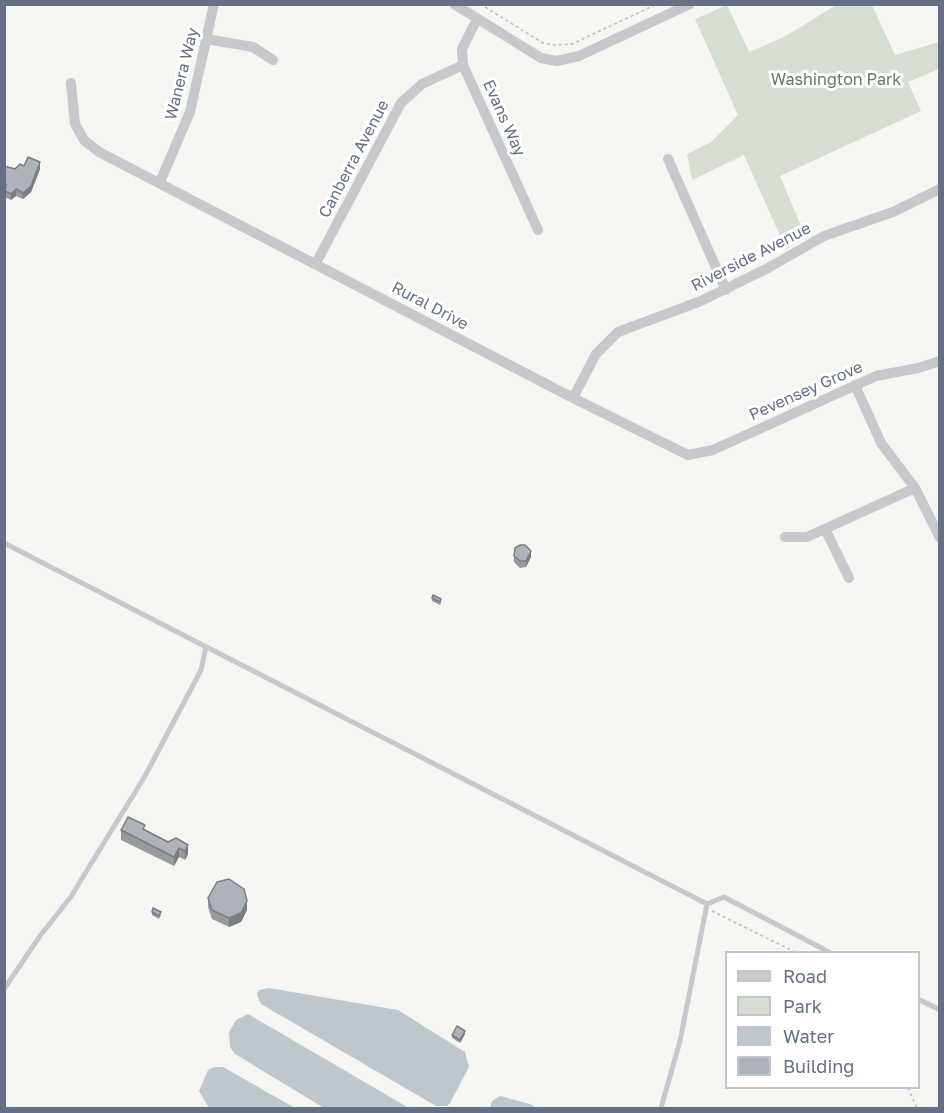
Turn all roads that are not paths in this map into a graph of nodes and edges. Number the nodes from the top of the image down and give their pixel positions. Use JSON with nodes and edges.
{"nodes":[{"id":1,"x":214,"y":4,"type":"edge"},
{"id":2,"x":454,"y":4,"type":"edge"},
{"id":3,"x":690,"y":4,"type":"edge"},
{"id":4,"x":477,"y":19,"type":"junction"},
{"id":5,"x":206,"y":39,"type":"junction"},
{"id":6,"x":273,"y":60,"type":"dead end"},
{"id":7,"x":463,"y":65,"type":"junction"},
{"id":8,"x":71,"y":83,"type":"dead end"},
{"id":9,"x":668,"y":159,"type":"dead end"},
{"id":10,"x":160,"y":182,"type":"junction"},
{"id":11,"x":939,"y":189,"type":"edge"},
{"id":12,"x":538,"y":230,"type":"dead end"},
{"id":13,"x":316,"y":263,"type":"junction"},
{"id":14,"x":726,"y":290,"type":"junction"},
{"id":15,"x":939,"y":361,"type":"edge"},
{"id":16,"x":855,"y":385,"type":"junction"},
{"id":17,"x":573,"y":398,"type":"junction"},
{"id":18,"x":688,"y":455,"type":"joint"},
{"id":19,"x":915,"y":488,"type":"junction"},
{"id":20,"x":825,"y":529,"type":"junction"},
{"id":21,"x":785,"y":537,"type":"dead end"},
{"id":22,"x":939,"y":538,"type":"edge"},
{"id":23,"x":4,"y":543,"type":"edge"},
{"id":24,"x":849,"y":578,"type":"dead end"},
{"id":25,"x":206,"y":647,"type":"junction"},
{"id":26,"x":707,"y":906,"type":"junction"},
{"id":27,"x":827,"y":951,"type":"edge"},
{"id":28,"x":4,"y":989,"type":"edge"},
{"id":29,"x":920,"y":1000,"type":"edge"},
{"id":30,"x":939,"y":1010,"type":"edge"},
{"id":31,"x":661,"y":1108,"type":"edge"}],
"edges":[{"from":1,"to":5,"type":"street","name":"Wanera Way"},
{"from":2,"to":4,"type":"street"},
{"from":3,"to":4,"type":"street"},
{"from":4,"to":7,"type":"street"},
{"from":5,"to":6,"type":"street"},
{"from":5,"to":10,"type":"street","name":"Wanera Way"},
{"from":7,"to":12,"type":"street","name":"Evans Way"},
{"from":7,"to":13,"type":"street","name":"Canberra Avenue"},
{"from":8,"to":10,"type":"street","name":"Rural Drive"},
{"from":9,"to":14,"type":"street"},
{"from":10,"to":13,"type":"street","name":"Rural Drive"},
{"from":11,"to":14,"type":"street","name":"Riverside Avenue"},
{"from":13,"to":17,"type":"street","name":"Rural Drive"},
{"from":14,"to":17,"type":"street","name":"Riverside Avenue"},
{"from":15,"to":16,"type":"street","name":"Pevensey Grove"},
{"from":16,"to":18,"type":"street","name":"Pevensey Grove"},
{"from":16,"to":19,"type":"street"},
{"from":17,"to":18,"type":"street","name":"Rural Drive"},
{"from":19,"to":20,"type":"street"},
{"from":19,"to":22,"type":"street"},
{"from":20,"to":21,"type":"street"},
{"from":20,"to":24,"type":"street"},
{"from":23,"to":25,"type":"lane"},
{"from":25,"to":26,"type":"lane"},
{"from":25,"to":28,"type":"lane"},
{"from":26,"to":27,"type":"lane"},
{"from":26,"to":31,"type":"lane"},
{"from":29,"to":30,"type":"lane"}]}
